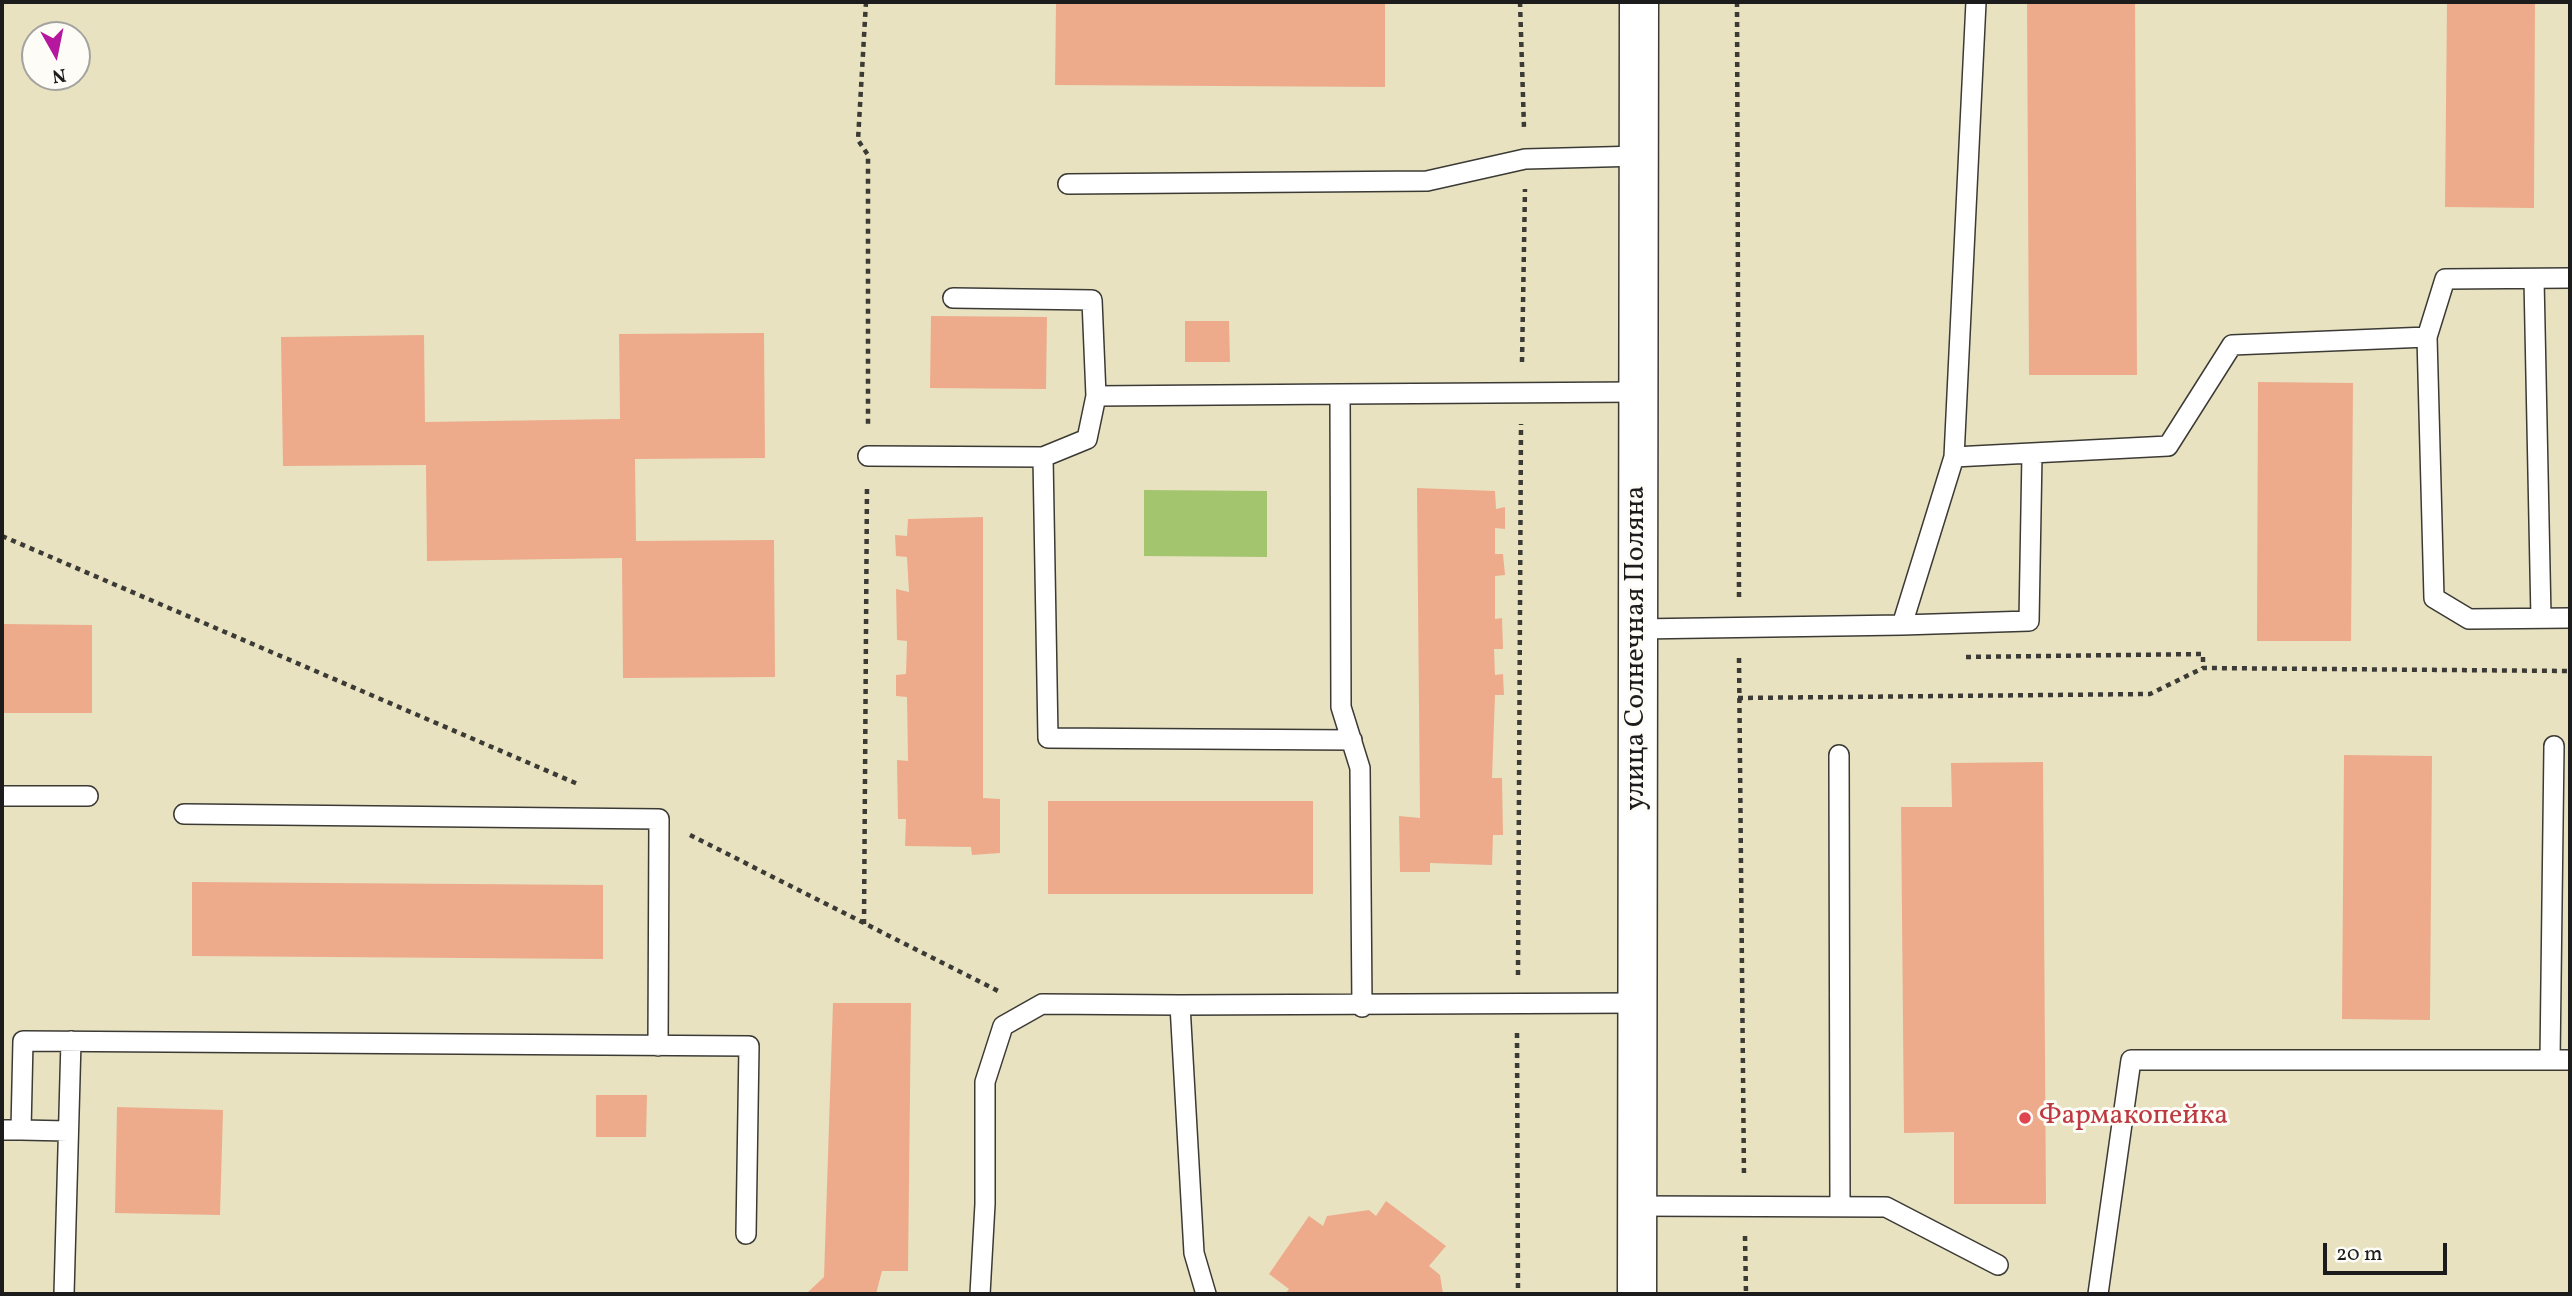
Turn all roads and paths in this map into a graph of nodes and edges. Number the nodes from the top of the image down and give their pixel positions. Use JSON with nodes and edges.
{"nodes":[{"id":1,"x":1520,"y":2,"type":"edge"},
{"id":2,"x":1639,"y":2,"type":"edge"},
{"id":3,"x":1737,"y":2,"type":"edge"},
{"id":4,"x":1976,"y":2,"type":"edge"},
{"id":5,"x":1640,"y":156,"type":"junction"},
{"id":6,"x":1525,"y":159,"type":"junction"},
{"id":7,"x":1068,"y":184,"type":"dead end"},
{"id":8,"x":2570,"y":278,"type":"edge"},
{"id":9,"x":2534,"y":279,"type":"junction"},
{"id":10,"x":953,"y":298,"type":"dead end"},
{"id":11,"x":2427,"y":337,"type":"junction"},
{"id":12,"x":1638,"y":392,"type":"junction"},
{"id":13,"x":1521,"y":393,"type":"junction"},
{"id":14,"x":1340,"y":394,"type":"junction"},
{"id":15,"x":1096,"y":396,"type":"junction"},
{"id":16,"x":2032,"y":454,"type":"junction"},
{"id":17,"x":868,"y":456,"type":"dead end"},
{"id":18,"x":1044,"y":457,"type":"junction"},
{"id":19,"x":1954,"y":457,"type":"junction"},
{"id":20,"x":2,"y":537,"type":"edge"},
{"id":21,"x":2541,"y":618,"type":"junction"},
{"id":22,"x":2570,"y":618,"type":"edge"},
{"id":23,"x":1902,"y":625,"type":"junction"},
{"id":24,"x":1739,"y":628,"type":"junction"},
{"id":25,"x":1638,"y":629,"type":"junction"},
{"id":26,"x":1961,"y":657,"type":"dead end"},
{"id":27,"x":1739,"y":661,"type":"junction"},
{"id":28,"x":1753,"y":661,"type":"dead end"},
{"id":29,"x":2203,"y":668,"type":"junction"},
{"id":30,"x":2570,"y":671,"type":"edge"},
{"id":31,"x":1738,"y":698,"type":"junction"},
{"id":32,"x":1352,"y":740,"type":"junction"},
{"id":33,"x":2554,"y":746,"type":"dead end"},
{"id":34,"x":1839,"y":755,"type":"dead end"},
{"id":35,"x":583,"y":787,"type":"dead end"},
{"id":36,"x":2,"y":796,"type":"edge"},
{"id":37,"x":88,"y":796,"type":"dead end"},
{"id":38,"x":184,"y":814,"type":"dead end"},
{"id":39,"x":659,"y":820,"type":"junction"},
{"id":40,"x":1637,"y":1003,"type":"junction"},
{"id":41,"x":1180,"y":1005,"type":"junction"},
{"id":42,"x":1518,"y":1006,"type":"junction"},
{"id":43,"x":1362,"y":1007,"type":"junction"},
{"id":44,"x":1034,"y":1008,"type":"junction"},
{"id":45,"x":71,"y":1041,"type":"junction"},
{"id":46,"x":657,"y":1046,"type":"junction"},
{"id":47,"x":2550,"y":1059,"type":"junction"},
{"id":48,"x":2570,"y":1060,"type":"edge"},
{"id":49,"x":11,"y":1130,"type":"edge"},
{"id":50,"x":68,"y":1131,"type":"junction"},
{"id":51,"x":1637,"y":1206,"type":"junction"},
{"id":52,"x":1745,"y":1207,"type":"junction"},
{"id":53,"x":1840,"y":1207,"type":"junction"},
{"id":54,"x":746,"y":1234,"type":"dead end"},
{"id":55,"x":1998,"y":1265,"type":"dead end"},
{"id":56,"x":64,"y":1294,"type":"edge"},
{"id":57,"x":980,"y":1294,"type":"edge"},
{"id":58,"x":1206,"y":1294,"type":"edge"},
{"id":59,"x":1518,"y":1294,"type":"edge"},
{"id":60,"x":1637,"y":1294,"type":"edge"},
{"id":61,"x":1746,"y":1294,"type":"edge"},
{"id":62,"x":2098,"y":1294,"type":"edge"}],
"edges":[{"from":1,"to":6,"type":"path"},
{"from":2,"to":5,"type":"street","name":"улица Солнечная Поляна"},
{"from":3,"to":24,"type":"path"},
{"from":4,"to":19,"type":"lane"},
{"from":5,"to":6,"type":"lane"},
{"from":5,"to":12,"type":"street","name":"улица Солнечная Поляна"},
{"from":6,"to":7,"type":"lane"},
{"from":6,"to":13,"type":"path"},
{"from":8,"to":9,"type":"lane"},
{"from":9,"to":11,"type":"lane"},
{"from":9,"to":21,"type":"lane"},
{"from":10,"to":15,"type":"lane"},
{"from":11,"to":16,"type":"lane"},
{"from":11,"to":21,"type":"lane"},
{"from":12,"to":13,"type":"lane"},
{"from":12,"to":25,"type":"street","name":"улица Солнечная Поляна"},
{"from":13,"to":14,"type":"lane"},
{"from":13,"to":42,"type":"path"},
{"from":14,"to":15,"type":"lane"},
{"from":14,"to":32,"type":"lane"},
{"from":15,"to":18,"type":"lane"},
{"from":16,"to":19,"type":"lane"},
{"from":16,"to":23,"type":"lane"},
{"from":17,"to":18,"type":"lane"},
{"from":18,"to":32,"type":"lane"},
{"from":19,"to":23,"type":"lane"},
{"from":20,"to":35,"type":"path"},
{"from":21,"to":22,"type":"lane"},
{"from":23,"to":24,"type":"lane"},
{"from":24,"to":25,"type":"lane"},
{"from":24,"to":27,"type":"path"},
{"from":25,"to":40,"type":"street","name":"улица Солнечная Поляна"},
{"from":26,"to":29,"type":"path"},
{"from":27,"to":28,"type":"path"},
{"from":27,"to":31,"type":"path"},
{"from":29,"to":30,"type":"path"},
{"from":29,"to":31,"type":"path"},
{"from":31,"to":52,"type":"path"},
{"from":32,"to":43,"type":"lane"},
{"from":33,"to":47,"type":"lane"},
{"from":34,"to":53,"type":"lane"},
{"from":36,"to":37,"type":"lane"},
{"from":38,"to":39,"type":"lane"},
{"from":39,"to":44,"type":"path"},
{"from":39,"to":46,"type":"lane"},
{"from":40,"to":42,"type":"lane"},
{"from":40,"to":51,"type":"street","name":"улица Солнечная Поляна"},
{"from":41,"to":43,"type":"lane"},
{"from":41,"to":44,"type":"lane"},
{"from":41,"to":58,"type":"lane"},
{"from":42,"to":43,"type":"lane"},
{"from":42,"to":59,"type":"path"},
{"from":44,"to":57,"type":"lane"},
{"from":45,"to":46,"type":"lane"},
{"from":45,"to":49,"type":"lane"},
{"from":45,"to":50,"type":"lane"},
{"from":46,"to":54,"type":"lane"},
{"from":47,"to":48,"type":"lane"},
{"from":47,"to":62,"type":"lane"},
{"from":49,"to":50,"type":"lane"},
{"from":50,"to":56,"type":"lane"},
{"from":51,"to":52,"type":"lane"},
{"from":51,"to":60,"type":"street","name":"улица Солнечная Поляна"},
{"from":52,"to":53,"type":"lane"},
{"from":52,"to":61,"type":"path"},
{"from":53,"to":55,"type":"lane"}]}
